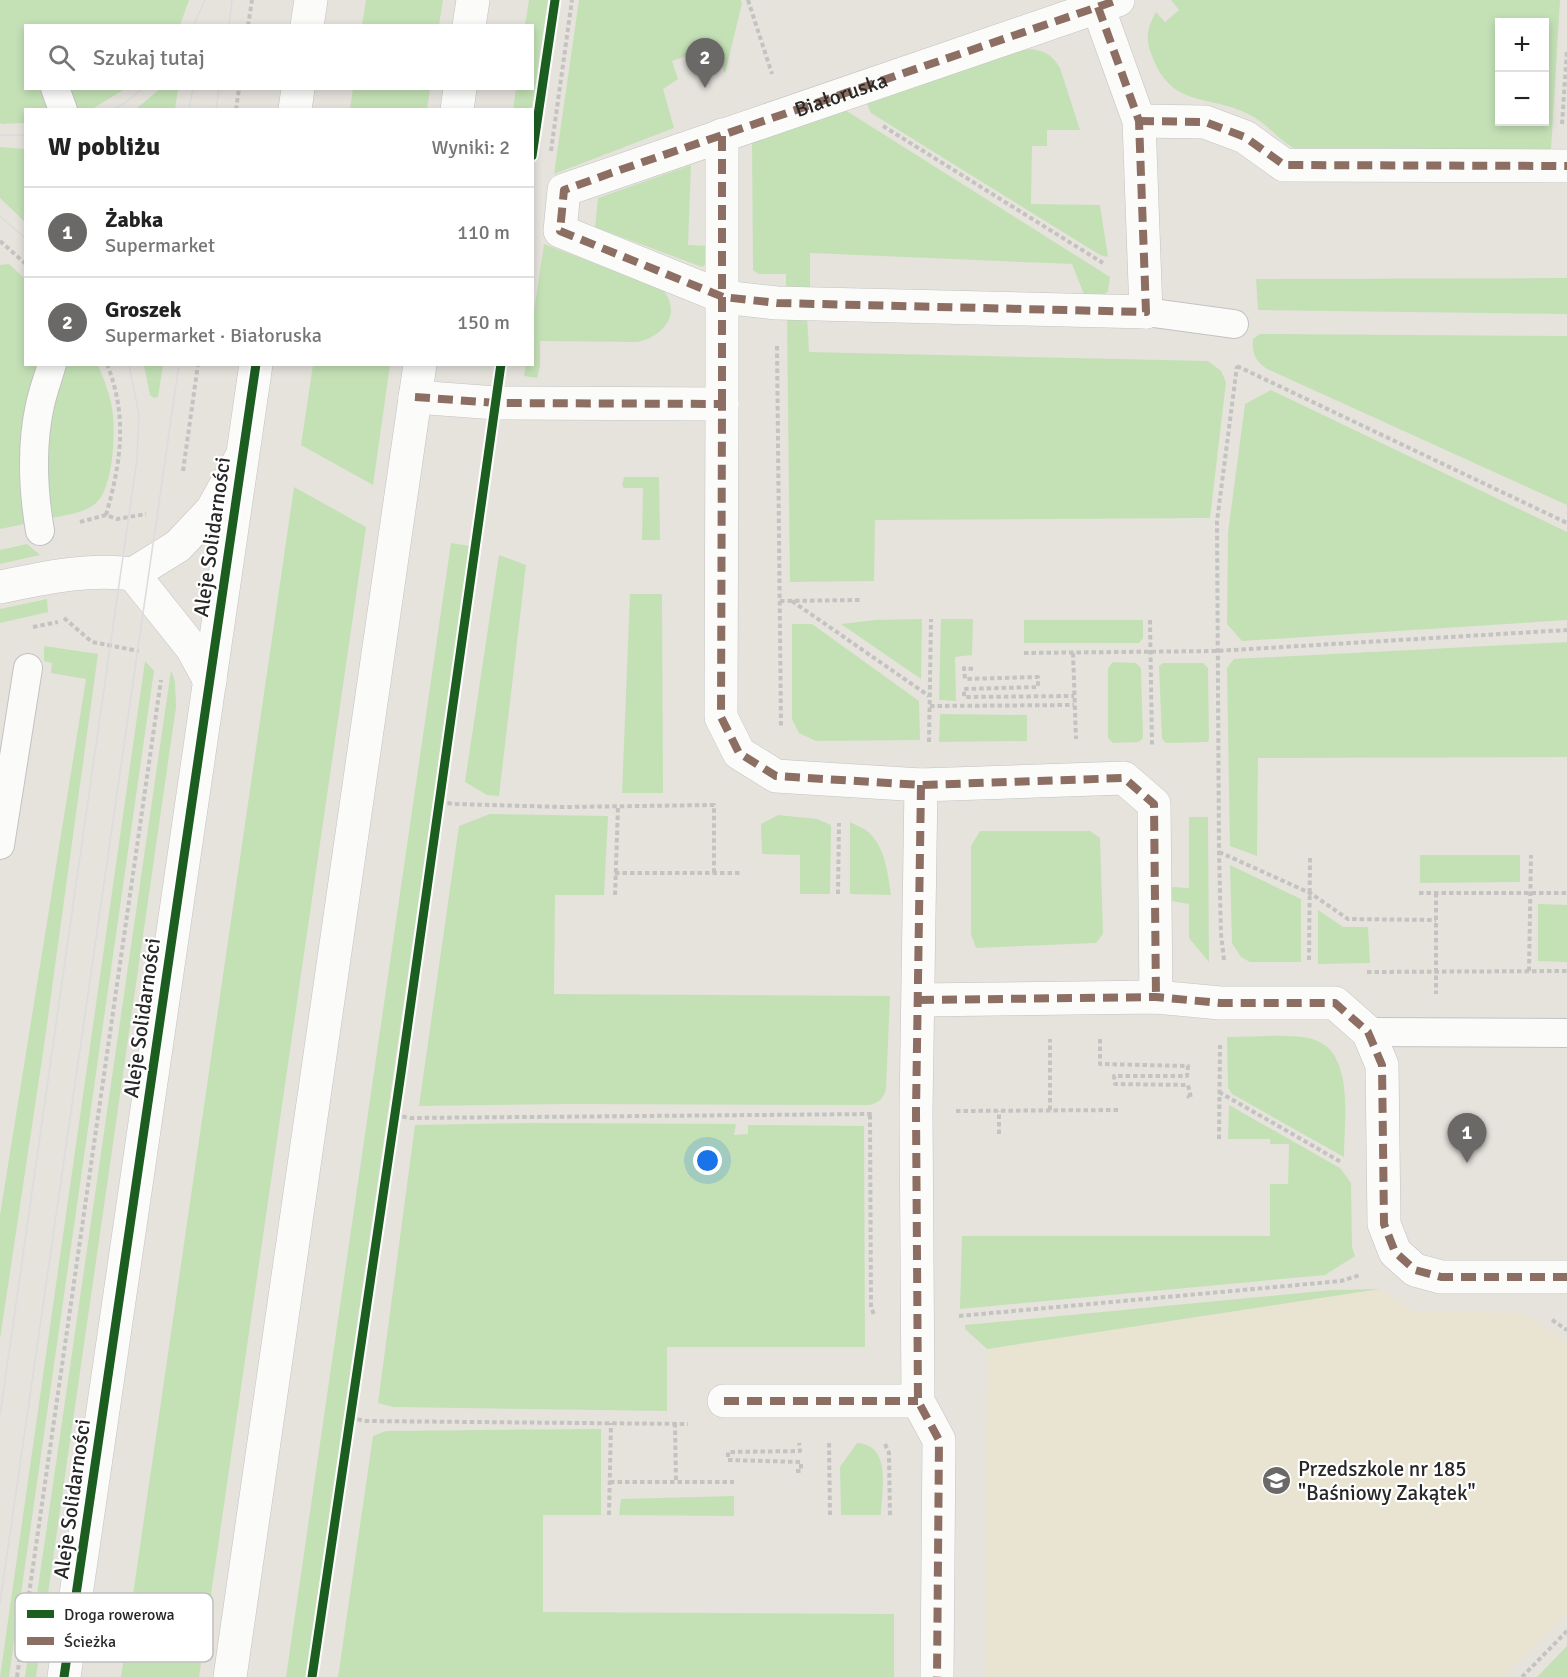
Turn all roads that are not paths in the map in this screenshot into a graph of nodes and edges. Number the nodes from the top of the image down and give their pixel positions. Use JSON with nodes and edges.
{"nodes":[{"id":1,"x":311,"y":0,"type":"edge"},
{"id":2,"x":473,"y":0,"type":"edge"},
{"id":3,"x":1108,"y":3,"type":"edge"},
{"id":4,"x":308,"y":24,"type":"edge"},
{"id":5,"x":469,"y":24,"type":"edge"},
{"id":6,"x":56,"y":90,"type":"edge"},
{"id":7,"x":298,"y":90,"type":"edge"},
{"id":8,"x":460,"y":90,"type":"edge"},
{"id":9,"x":62,"y":108,"type":"edge"},
{"id":10,"x":295,"y":108,"type":"edge"},
{"id":11,"x":457,"y":108,"type":"edge"},
{"id":12,"x":1139,"y":121,"type":"junction"},
{"id":13,"x":722,"y":135,"type":"junction"},
{"id":14,"x":1563,"y":166,"type":"edge"},
{"id":15,"x":723,"y":297,"type":"junction"},
{"id":16,"x":1147,"y":301,"type":"junction"},
{"id":17,"x":1234,"y":324,"type":"road end"},
{"id":18,"x":51,"y":366,"type":"edge"},
{"id":19,"x":255,"y":366,"type":"edge"},
{"id":20,"x":420,"y":366,"type":"edge"},
{"id":21,"x":415,"y":397,"type":"junction"},
{"id":22,"x":722,"y":404,"type":"junction"},
{"id":23,"x":242,"y":456,"type":"junction"},
{"id":24,"x":40,"y":531,"type":"road end"},
{"id":25,"x":133,"y":574,"type":"junction"},
{"id":26,"x":0,"y":587,"type":"edge"},
{"id":27,"x":28,"y":668,"type":"dead end"},
{"id":28,"x":210,"y":681,"type":"junction"},
{"id":29,"x":921,"y":785,"type":"junction"},
{"id":30,"x":0,"y":845,"type":"edge"},
{"id":31,"x":1156,"y":998,"type":"junction"},
{"id":32,"x":919,"y":1000,"type":"junction"},
{"id":33,"x":1368,"y":1032,"type":"junction"},
{"id":34,"x":1567,"y":1033,"type":"edge"},
{"id":35,"x":1567,"y":1277,"type":"edge"},
{"id":36,"x":724,"y":1401,"type":"dead end"},
{"id":37,"x":918,"y":1401,"type":"junction"},
{"id":38,"x":76,"y":1593,"type":"edge"},
{"id":39,"x":66,"y":1662,"type":"edge"},
{"id":40,"x":64,"y":1677,"type":"edge"},
{"id":41,"x":230,"y":1677,"type":"edge"},
{"id":42,"x":937,"y":1677,"type":"edge"}],
"edges":[{"from":1,"to":4,"type":"street"},
{"from":2,"to":5,"type":"street"},
{"from":3,"to":12,"type":"street"},
{"from":3,"to":13,"type":"street","name":"Białoruska"},
{"from":6,"to":9,"type":"lane"},
{"from":7,"to":10,"type":"street"},
{"from":8,"to":11,"type":"street"},
{"from":12,"to":14,"type":"street"},
{"from":12,"to":16,"type":"street"},
{"from":13,"to":15,"type":"street"},
{"from":13,"to":15,"type":"street","name":"Białoruska"},
{"from":15,"to":16,"type":"street"},
{"from":15,"to":22,"type":"street"},
{"from":16,"to":17,"type":"lane"},
{"from":18,"to":24,"type":"lane"},
{"from":19,"to":23,"type":"street","name":"Aleje Solidarności"},
{"from":20,"to":21,"type":"street"},
{"from":21,"to":22,"type":"street"},
{"from":21,"to":41,"type":"street"},
{"from":22,"to":29,"type":"street"},
{"from":23,"to":25,"type":"street"},
{"from":23,"to":28,"type":"street","name":"Aleje Solidarności"},
{"from":25,"to":26,"type":"street"},
{"from":25,"to":28,"type":"street"},
{"from":27,"to":30,"type":"lane"},
{"from":28,"to":38,"type":"street","name":"Aleje Solidarności"},
{"from":29,"to":31,"type":"street"},
{"from":29,"to":32,"type":"street"},
{"from":31,"to":32,"type":"street"},
{"from":31,"to":33,"type":"street"},
{"from":32,"to":37,"type":"street"},
{"from":33,"to":34,"type":"lane"},
{"from":33,"to":35,"type":"street"},
{"from":36,"to":37,"type":"street"},
{"from":37,"to":42,"type":"street"},
{"from":39,"to":40,"type":"street","name":"Aleje Solidarności"}]}
